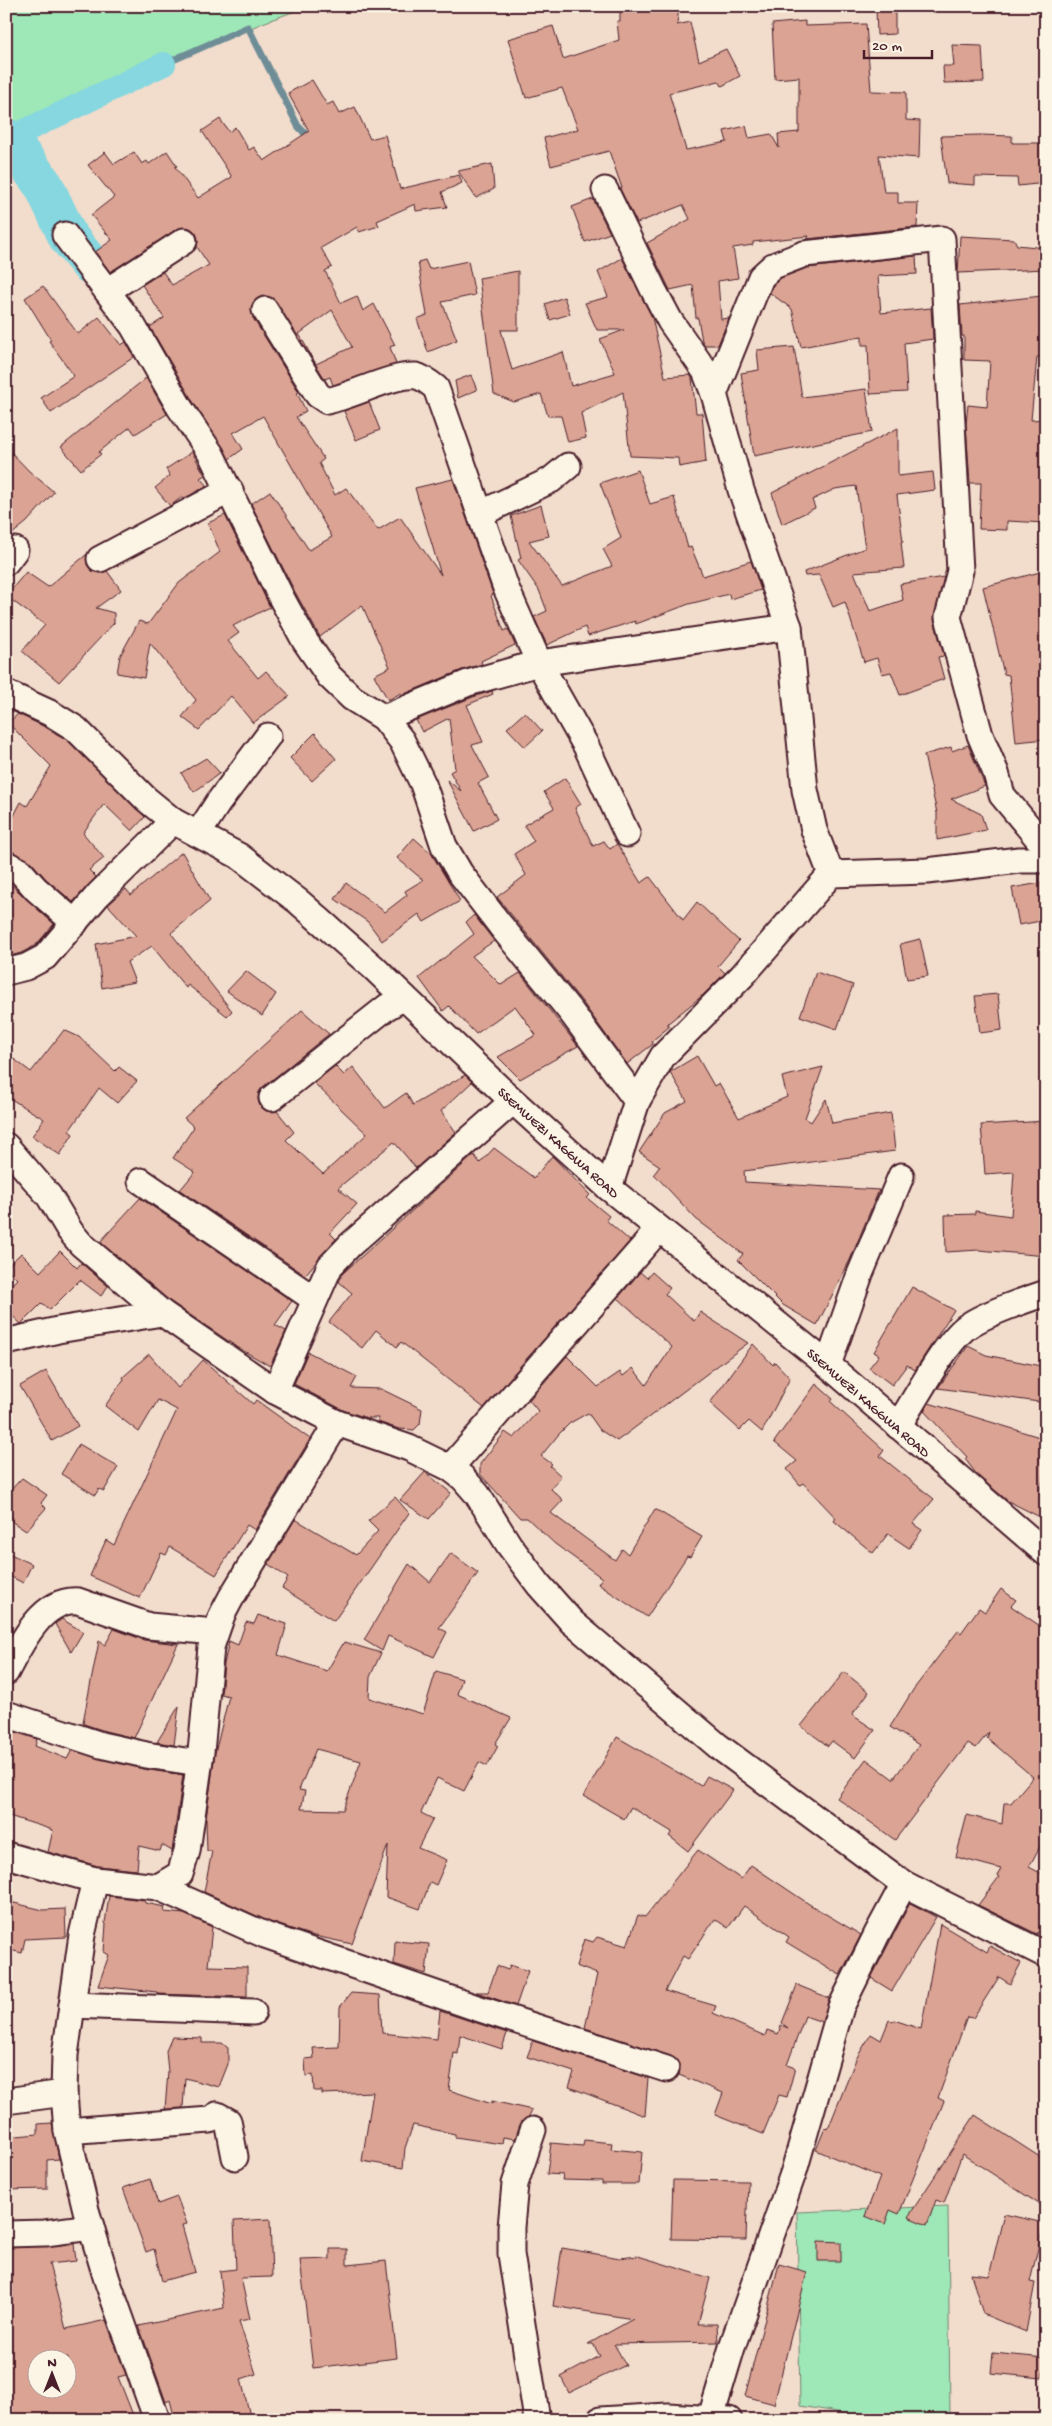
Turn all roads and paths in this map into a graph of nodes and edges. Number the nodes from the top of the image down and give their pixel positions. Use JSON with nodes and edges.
{"nodes":[{"id":1,"x":605,"y":190,"type":"dead end"},
{"id":2,"x":65,"y":235,"type":"dead end"},
{"id":3,"x":184,"y":241,"type":"dead end"},
{"id":4,"x":106,"y":290,"type":"junction"},
{"id":5,"x":266,"y":310,"type":"dead end"},
{"id":6,"x":714,"y":394,"type":"junction"},
{"id":7,"x":568,"y":466,"type":"dead end"},
{"id":8,"x":230,"y":490,"type":"junction"},
{"id":9,"x":482,"y":513,"type":"junction"},
{"id":10,"x":100,"y":559,"type":"dead end"},
{"id":11,"x":789,"y":626,"type":"junction"},
{"id":12,"x":539,"y":663,"type":"junction"},
{"id":13,"x":6,"y":693,"type":"edge"},
{"id":14,"x":384,"y":718,"type":"junction"},
{"id":15,"x":268,"y":736,"type":"dead end"},
{"id":16,"x":173,"y":821,"type":"junction"},
{"id":17,"x":198,"y":834,"type":"junction"},
{"id":18,"x":627,"y":834,"type":"dead end"},
{"id":19,"x":1046,"y":848,"type":"edge"},
{"id":20,"x":1046,"y":860,"type":"edge"},
{"id":21,"x":6,"y":864,"type":"edge"},
{"id":22,"x":831,"y":874,"type":"junction"},
{"id":23,"x":75,"y":923,"type":"junction"},
{"id":24,"x":6,"y":972,"type":"edge"},
{"id":25,"x":404,"y":997,"type":"junction"},
{"id":26,"x":272,"y":1098,"type":"dead end"},
{"id":27,"x":513,"y":1101,"type":"junction"},
{"id":28,"x":637,"y":1101,"type":"junction"},
{"id":29,"x":6,"y":1146,"type":"edge"},
{"id":30,"x":901,"y":1176,"type":"dead end"},
{"id":31,"x":141,"y":1181,"type":"dead end"},
{"id":32,"x":609,"y":1188,"type":"junction"},
{"id":33,"x":659,"y":1229,"type":"junction"},
{"id":34,"x":1046,"y":1293,"type":"edge"},
{"id":35,"x":314,"y":1299,"type":"junction"},
{"id":36,"x":162,"y":1313,"type":"junction"},
{"id":37,"x":6,"y":1342,"type":"edge"},
{"id":38,"x":828,"y":1365,"type":"junction"},
{"id":39,"x":274,"y":1391,"type":"junction"},
{"id":40,"x":336,"y":1423,"type":"junction"},
{"id":41,"x":898,"y":1426,"type":"junction"},
{"id":42,"x":450,"y":1468,"type":"junction"},
{"id":43,"x":1046,"y":1553,"type":"edge"},
{"id":44,"x":215,"y":1632,"type":"junction"},
{"id":45,"x":6,"y":1672,"type":"edge"},
{"id":46,"x":6,"y":1714,"type":"edge"},
{"id":47,"x":199,"y":1762,"type":"junction"},
{"id":48,"x":6,"y":1855,"type":"edge"},
{"id":49,"x":95,"y":1880,"type":"junction"},
{"id":50,"x":904,"y":1884,"type":"junction"},
{"id":51,"x":158,"y":1887,"type":"junction"},
{"id":52,"x":1046,"y":1956,"type":"edge"},
{"id":53,"x":72,"y":2005,"type":"junction"},
{"id":54,"x":253,"y":2012,"type":"dead end"},
{"id":55,"x":666,"y":2069,"type":"dead end"},
{"id":56,"x":64,"y":2093,"type":"junction"},
{"id":57,"x":6,"y":2101,"type":"edge"},
{"id":58,"x":534,"y":2130,"type":"dead end"},
{"id":59,"x":67,"y":2131,"type":"junction"},
{"id":60,"x":235,"y":2157,"type":"dead end"},
{"id":61,"x":91,"y":2227,"type":"junction"},
{"id":62,"x":6,"y":2234,"type":"edge"},
{"id":63,"x":720,"y":2418,"type":"edge"},
{"id":64,"x":156,"y":2420,"type":"edge"},
{"id":65,"x":537,"y":2420,"type":"edge"},
{"id":66,"x":600,"y":2420,"type":"edge"}],
"edges":[{"from":1,"to":6,"type":"street"},
{"from":2,"to":4,"type":"street"},
{"from":3,"to":4,"type":"street"},
{"from":4,"to":8,"type":"street"},
{"from":5,"to":9,"type":"street"},
{"from":6,"to":11,"type":"street"},
{"from":6,"to":19,"type":"street"},
{"from":7,"to":9,"type":"street"},
{"from":8,"to":10,"type":"street"},
{"from":8,"to":14,"type":"street"},
{"from":9,"to":12,"type":"street"},
{"from":11,"to":12,"type":"street"},
{"from":11,"to":22,"type":"street"},
{"from":12,"to":14,"type":"street"},
{"from":12,"to":18,"type":"street"},
{"from":13,"to":16,"type":"street","name":"SSEMWEZI KAGGWA ROAD"},
{"from":14,"to":28,"type":"street"},
{"from":15,"to":17,"type":"street"},
{"from":16,"to":17,"type":"street","name":"SSEMWEZI KAGGWA ROAD"},
{"from":16,"to":23,"type":"street"},
{"from":17,"to":25,"type":"street","name":"SSEMWEZI KAGGWA ROAD"},
{"from":20,"to":22,"type":"street"},
{"from":21,"to":23,"type":"street"},
{"from":22,"to":28,"type":"street"},
{"from":23,"to":24,"type":"street"},
{"from":25,"to":26,"type":"street"},
{"from":25,"to":27,"type":"street","name":"SSEMWEZI KAGGWA ROAD"},
{"from":27,"to":32,"type":"street","name":"SSEMWEZI KAGGWA ROAD"},
{"from":27,"to":35,"type":"street"},
{"from":28,"to":32,"type":"street"},
{"from":29,"to":36,"type":"street"},
{"from":30,"to":38,"type":"street"},
{"from":31,"to":35,"type":"street"},
{"from":32,"to":33,"type":"street","name":"SSEMWEZI KAGGWA ROAD"},
{"from":33,"to":38,"type":"street","name":"SSEMWEZI KAGGWA ROAD"},
{"from":33,"to":42,"type":"street"},
{"from":34,"to":41,"type":"street"},
{"from":35,"to":39,"type":"street"},
{"from":36,"to":37,"type":"street"},
{"from":36,"to":39,"type":"street"},
{"from":38,"to":41,"type":"street","name":"SSEMWEZI KAGGWA ROAD"},
{"from":39,"to":40,"type":"street"},
{"from":40,"to":42,"type":"street"},
{"from":40,"to":44,"type":"street"},
{"from":41,"to":43,"type":"street","name":"SSEMWEZI KAGGWA ROAD"},
{"from":42,"to":50,"type":"street"},
{"from":44,"to":45,"type":"street"},
{"from":44,"to":47,"type":"street"},
{"from":46,"to":47,"type":"street"},
{"from":47,"to":51,"type":"street"},
{"from":48,"to":49,"type":"street"},
{"from":49,"to":51,"type":"street"},
{"from":49,"to":53,"type":"street"},
{"from":50,"to":52,"type":"street"},
{"from":50,"to":63,"type":"street"},
{"from":51,"to":55,"type":"street"},
{"from":53,"to":54,"type":"street"},
{"from":53,"to":56,"type":"street"},
{"from":56,"to":57,"type":"street"},
{"from":56,"to":59,"type":"street"},
{"from":58,"to":65,"type":"street"},
{"from":59,"to":60,"type":"street"},
{"from":59,"to":61,"type":"street"},
{"from":61,"to":62,"type":"street"},
{"from":61,"to":64,"type":"street"},
{"from":63,"to":66,"type":"street"}]}
